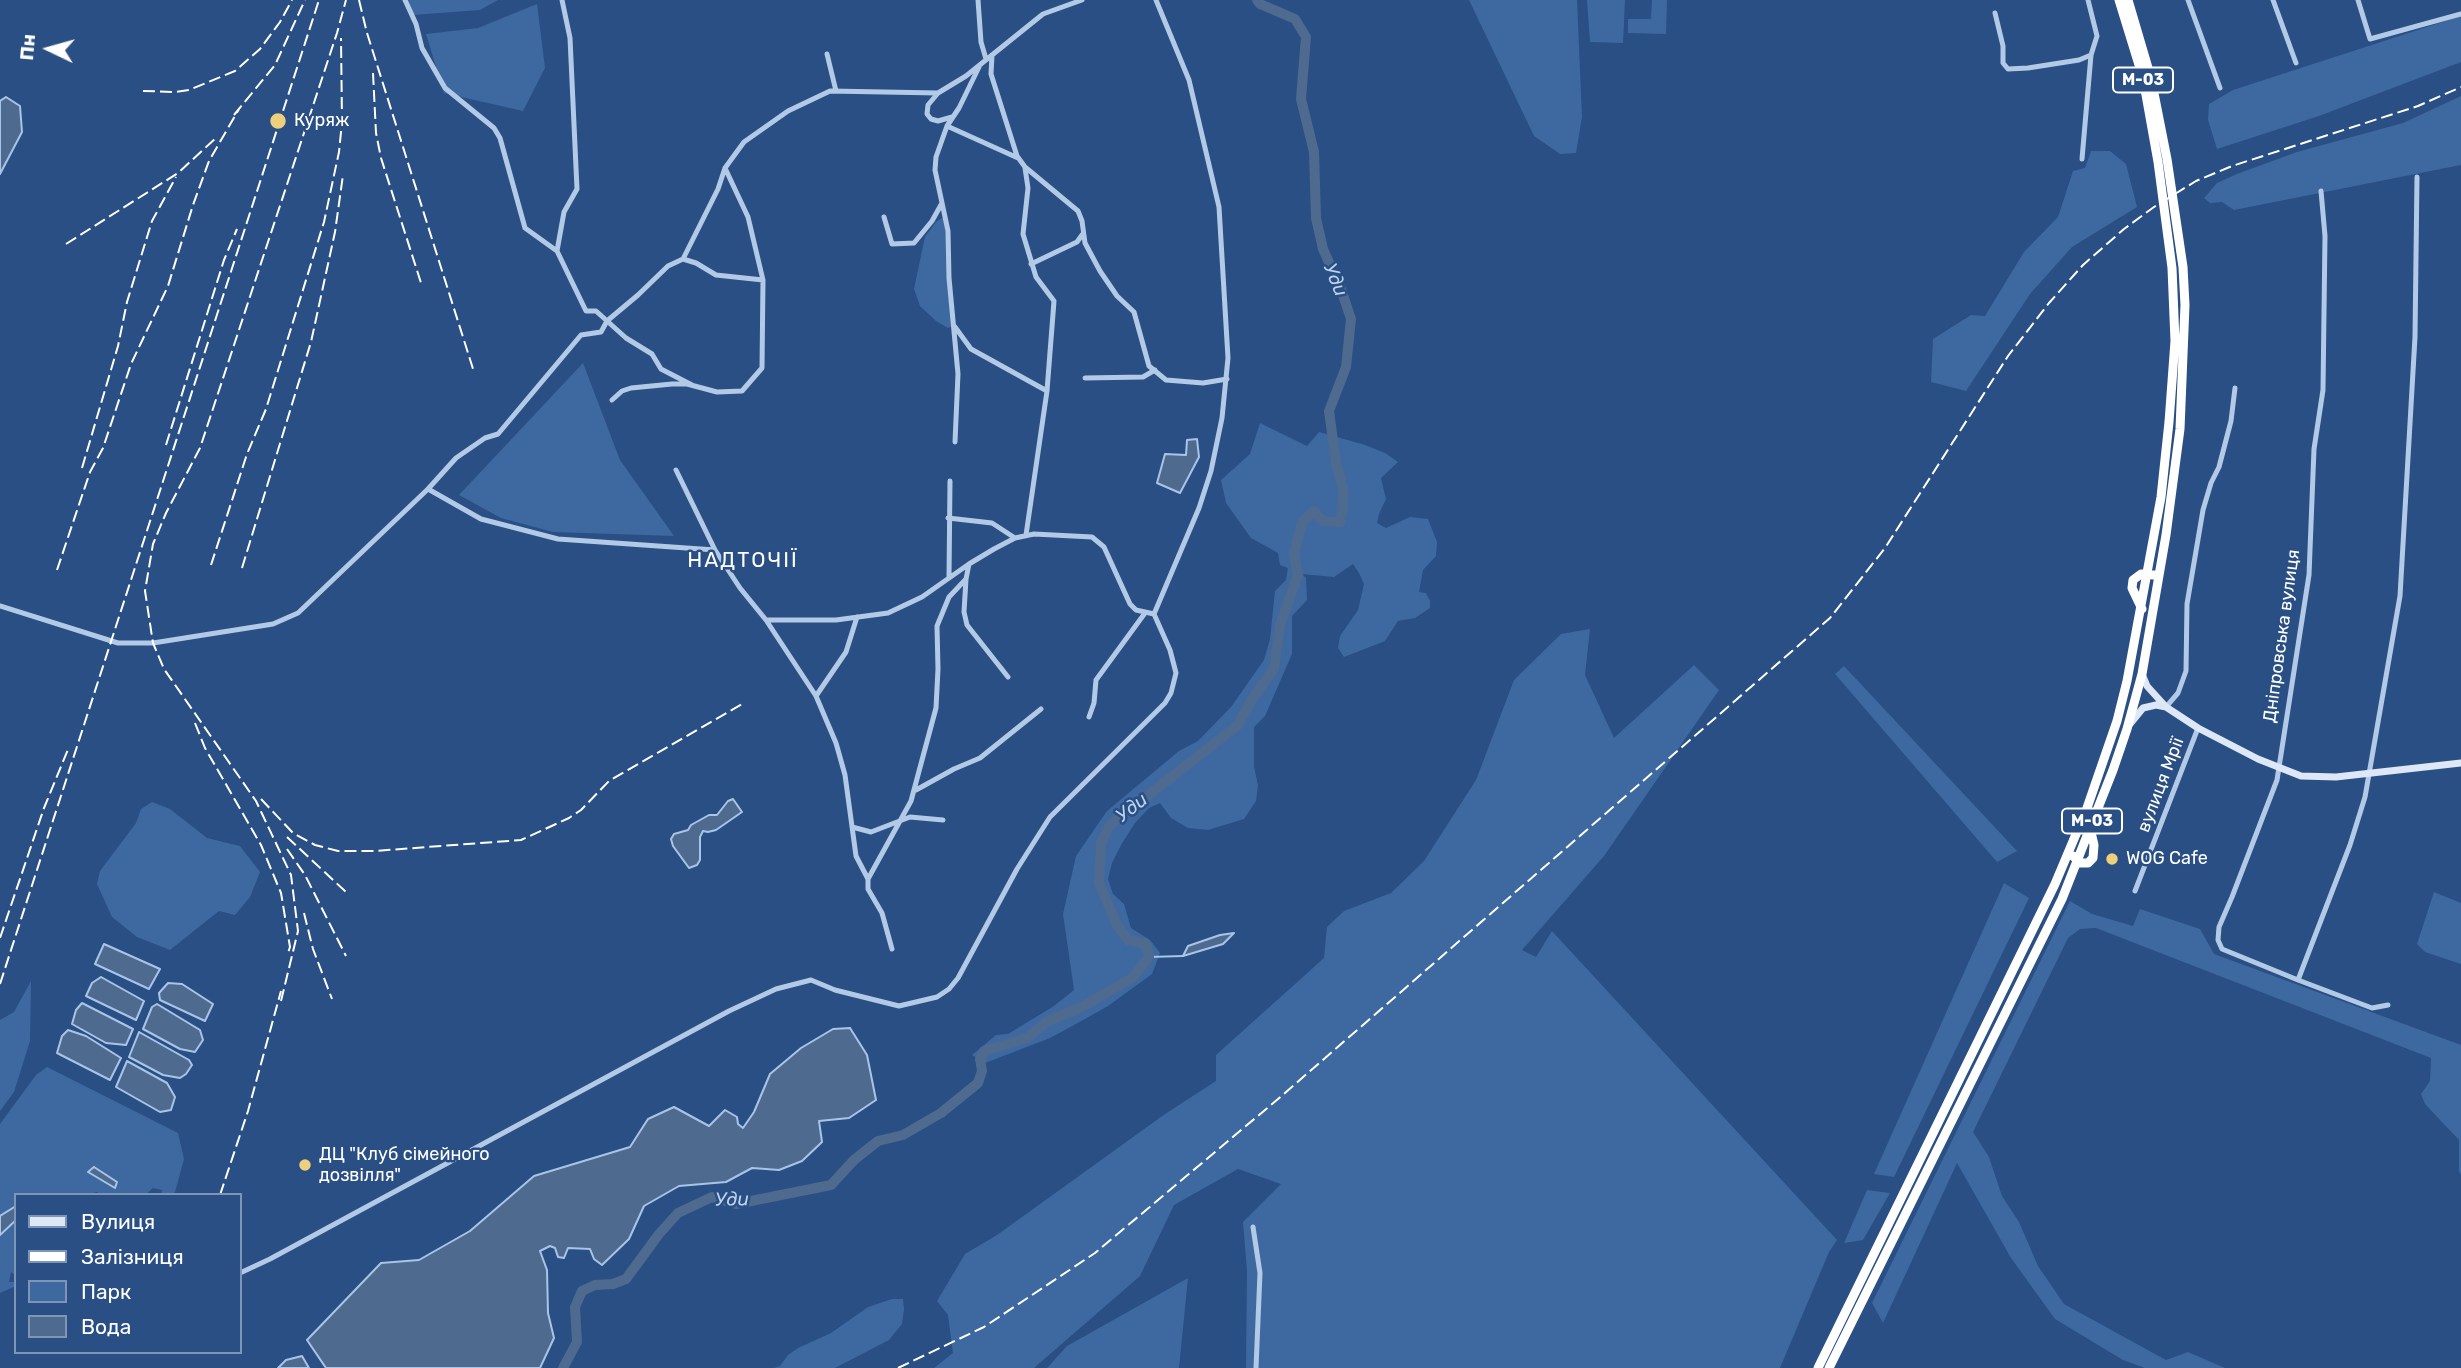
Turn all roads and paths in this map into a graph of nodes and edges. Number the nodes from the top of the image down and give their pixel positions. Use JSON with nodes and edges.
{"nodes":[{"id":1,"x":405,"y":0,"type":"edge"},
{"id":2,"x":562,"y":0,"type":"edge"},
{"id":3,"x":978,"y":0,"type":"edge"},
{"id":4,"x":1082,"y":0,"type":"edge"},
{"id":5,"x":1156,"y":0,"type":"edge"},
{"id":6,"x":2088,"y":0,"type":"edge"},
{"id":7,"x":2119,"y":0,"type":"edge"},
{"id":8,"x":2128,"y":0,"type":"edge"},
{"id":9,"x":2188,"y":0,"type":"edge"},
{"id":10,"x":2273,"y":0,"type":"edge"},
{"id":11,"x":2358,"y":0,"type":"edge"},
{"id":12,"x":1995,"y":13,"type":"dead end"},
{"id":13,"x":2461,"y":14,"type":"edge"},
{"id":14,"x":827,"y":54,"type":"dead end"},
{"id":15,"x":2091,"y":55,"type":"junction"},
{"id":16,"x":989,"y":57,"type":"junction"},
{"id":17,"x":2296,"y":63,"type":"dead end"},
{"id":18,"x":979,"y":66,"type":"junction"},
{"id":19,"x":2220,"y":88,"type":"dead end"},
{"id":20,"x":836,"y":91,"type":"junction"},
{"id":21,"x":938,"y":93,"type":"junction"},
{"id":22,"x":952,"y":117,"type":"junction"},
{"id":23,"x":947,"y":126,"type":"junction"},
{"id":24,"x":1018,"y":158,"type":"junction"},
{"id":25,"x":2082,"y":159,"type":"dead end"},
{"id":26,"x":2163,"y":160,"type":"junction"},
{"id":27,"x":1025,"y":167,"type":"junction"},
{"id":28,"x":725,"y":168,"type":"junction"},
{"id":29,"x":2417,"y":177,"type":"dead end"},
{"id":30,"x":2321,"y":191,"type":"dead end"},
{"id":31,"x":942,"y":202,"type":"junction"},
{"id":32,"x":884,"y":216,"type":"dead end"},
{"id":33,"x":2173,"y":227,"type":"junction"},
{"id":34,"x":1082,"y":234,"type":"junction"},
{"id":35,"x":557,"y":251,"type":"junction"},
{"id":36,"x":683,"y":259,"type":"junction"},
{"id":37,"x":1031,"y":264,"type":"junction"},
{"id":38,"x":763,"y":281,"type":"junction"},
{"id":39,"x":607,"y":321,"type":"junction"},
{"id":40,"x":953,"y":324,"type":"junction"},
{"id":41,"x":1155,"y":370,"type":"junction"},
{"id":42,"x":1085,"y":378,"type":"dead end"},
{"id":43,"x":1227,"y":379,"type":"junction"},
{"id":44,"x":692,"y":385,"type":"junction"},
{"id":45,"x":2235,"y":388,"type":"dead end"},
{"id":46,"x":1047,"y":391,"type":"junction"},
{"id":47,"x":612,"y":400,"type":"dead end"},
{"id":48,"x":955,"y":442,"type":"dead end"},
{"id":49,"x":676,"y":470,"type":"dead end"},
{"id":50,"x":950,"y":481,"type":"dead end"},
{"id":51,"x":428,"y":489,"type":"junction"},
{"id":52,"x":948,"y":518,"type":"junction"},
{"id":53,"x":1026,"y":535,"type":"junction"},
{"id":54,"x":1015,"y":538,"type":"junction"},
{"id":55,"x":715,"y":550,"type":"junction"},
{"id":56,"x":969,"y":564,"type":"junction"},
{"id":57,"x":2148,"y":573,"type":"junction"},
{"id":58,"x":949,"y":578,"type":"junction"},
{"id":59,"x":965,"y":579,"type":"junction"},
{"id":60,"x":2159,"y":580,"type":"junction"},
{"id":61,"x":0,"y":606,"type":"edge"},
{"id":62,"x":1145,"y":613,"type":"junction"},
{"id":63,"x":1154,"y":614,"type":"junction"},
{"id":64,"x":857,"y":617,"type":"junction"},
{"id":65,"x":766,"y":620,"type":"junction"},
{"id":66,"x":2142,"y":674,"type":"junction"},
{"id":67,"x":1008,"y":677,"type":"dead end"},
{"id":68,"x":816,"y":696,"type":"junction"},
{"id":69,"x":2166,"y":707,"type":"junction"},
{"id":70,"x":1041,"y":709,"type":"dead end"},
{"id":71,"x":1089,"y":718,"type":"dead end"},
{"id":72,"x":2198,"y":728,"type":"junction"},
{"id":73,"x":2127,"y":729,"type":"junction"},
{"id":74,"x":2461,"y":764,"type":"edge"},
{"id":75,"x":2278,"y":767,"type":"junction"},
{"id":76,"x":2369,"y":774,"type":"junction"},
{"id":77,"x":914,"y":791,"type":"junction"},
{"id":78,"x":901,"y":819,"type":"junction"},
{"id":79,"x":943,"y":820,"type":"dead end"},
{"id":80,"x":2090,"y":826,"type":"junction"},
{"id":81,"x":852,"y":827,"type":"junction"},
{"id":82,"x":2071,"y":846,"type":"junction"},
{"id":83,"x":2076,"y":861,"type":"junction"},
{"id":84,"x":868,"y":879,"type":"junction"},
{"id":85,"x":2135,"y":891,"type":"dead end"},
{"id":86,"x":892,"y":949,"type":"dead end"},
{"id":87,"x":2298,"y":981,"type":"junction"},
{"id":88,"x":2388,"y":1005,"type":"dead end"},
{"id":89,"x":1252,"y":1227,"type":"dead end"},
{"id":90,"x":242,"y":1272,"type":"edge"},
{"id":91,"x":1256,"y":1368,"type":"edge"},
{"id":92,"x":1818,"y":1368,"type":"edge"},
{"id":93,"x":1829,"y":1368,"type":"edge"}],
"edges":[{"from":1,"to":35,"type":"street"},
{"from":2,"to":35,"type":"street"},
{"from":3,"to":16,"type":"street"},
{"from":4,"to":16,"type":"street"},
{"from":5,"to":43,"type":"street"},
{"from":6,"to":15,"type":"street"},
{"from":7,"to":26,"type":"highway","number":"М-03"},
{"from":8,"to":26,"type":"highway","number":"М-03"},
{"from":9,"to":19,"type":"street"},
{"from":10,"to":17,"type":"street"},
{"from":11,"to":13,"type":"street"},
{"from":12,"to":15,"type":"street"},
{"from":14,"to":20,"type":"street"},
{"from":15,"to":25,"type":"street"},
{"from":16,"to":18,"type":"street"},
{"from":16,"to":24,"type":"street"},
{"from":18,"to":21,"type":"street"},
{"from":18,"to":22,"type":"street"},
{"from":20,"to":21,"type":"street"},
{"from":20,"to":28,"type":"street"},
{"from":21,"to":22,"type":"street"},
{"from":22,"to":23,"type":"street"},
{"from":23,"to":24,"type":"street"},
{"from":23,"to":31,"type":"street"},
{"from":24,"to":27,"type":"street"},
{"from":26,"to":33,"type":"highway","number":"М-03"},
{"from":27,"to":34,"type":"street"},
{"from":27,"to":37,"type":"street"},
{"from":28,"to":36,"type":"street"},
{"from":28,"to":38,"type":"street"},
{"from":29,"to":76,"type":"street"},
{"from":30,"to":75,"type":"street","name":"Дніпровська вулиця"},
{"from":31,"to":32,"type":"street"},
{"from":31,"to":40,"type":"street"},
{"from":33,"to":57,"type":"highway","number":"М-03"},
{"from":33,"to":60,"type":"highway","number":"М-03"},
{"from":34,"to":37,"type":"street"},
{"from":34,"to":41,"type":"street"},
{"from":35,"to":39,"type":"street"},
{"from":36,"to":38,"type":"street"},
{"from":36,"to":39,"type":"street"},
{"from":37,"to":46,"type":"street"},
{"from":38,"to":44,"type":"street"},
{"from":39,"to":44,"type":"street"},
{"from":39,"to":51,"type":"street"},
{"from":40,"to":46,"type":"street"},
{"from":40,"to":48,"type":"street"},
{"from":41,"to":42,"type":"street"},
{"from":41,"to":43,"type":"street"},
{"from":43,"to":63,"type":"street"},
{"from":44,"to":47,"type":"street"},
{"from":45,"to":69,"type":"street"},
{"from":46,"to":53,"type":"street"},
{"from":49,"to":55,"type":"street"},
{"from":50,"to":52,"type":"street"},
{"from":51,"to":55,"type":"street"},
{"from":51,"to":61,"type":"street"},
{"from":52,"to":54,"type":"street"},
{"from":52,"to":58,"type":"street"},
{"from":53,"to":54,"type":"street"},
{"from":53,"to":62,"type":"street"},
{"from":54,"to":56,"type":"street"},
{"from":55,"to":65,"type":"street"},
{"from":56,"to":58,"type":"street"},
{"from":56,"to":59,"type":"street"},
{"from":57,"to":60,"type":"highway"},
{"from":57,"to":82,"type":"highway","number":"М-03"},
{"from":58,"to":64,"type":"street"},
{"from":59,"to":67,"type":"street"},
{"from":59,"to":77,"type":"street"},
{"from":60,"to":66,"type":"highway","number":"М-03"},
{"from":62,"to":63,"type":"street"},
{"from":62,"to":71,"type":"street"},
{"from":63,"to":90,"type":"street"},
{"from":64,"to":65,"type":"street"},
{"from":64,"to":68,"type":"street"},
{"from":65,"to":68,"type":"street"},
{"from":66,"to":69,"type":"street"},
{"from":66,"to":73,"type":"highway","number":"М-03"},
{"from":68,"to":81,"type":"street"},
{"from":69,"to":72,"type":"street"},
{"from":69,"to":73,"type":"street"},
{"from":70,"to":77,"type":"street"},
{"from":72,"to":75,"type":"street"},
{"from":72,"to":85,"type":"street","name":"вулиця Мрії"},
{"from":73,"to":80,"type":"highway","number":"М-03"},
{"from":74,"to":76,"type":"street"},
{"from":75,"to":76,"type":"street"},
{"from":75,"to":87,"type":"street","name":"Дніпровська вулиця"},
{"from":76,"to":87,"type":"street"},
{"from":77,"to":78,"type":"street"},
{"from":78,"to":79,"type":"street"},
{"from":78,"to":81,"type":"street"},
{"from":78,"to":84,"type":"street"},
{"from":80,"to":83,"type":"highway","number":"М-03"},
{"from":80,"to":83,"type":"highway"},
{"from":81,"to":84,"type":"street"},
{"from":82,"to":83,"type":"highway"},
{"from":82,"to":92,"type":"highway","number":"М-03"},
{"from":83,"to":93,"type":"highway","number":"М-03"},
{"from":84,"to":86,"type":"street"},
{"from":87,"to":88,"type":"street","name":"Дніпровська вулиця"},
{"from":89,"to":91,"type":"street"}]}
